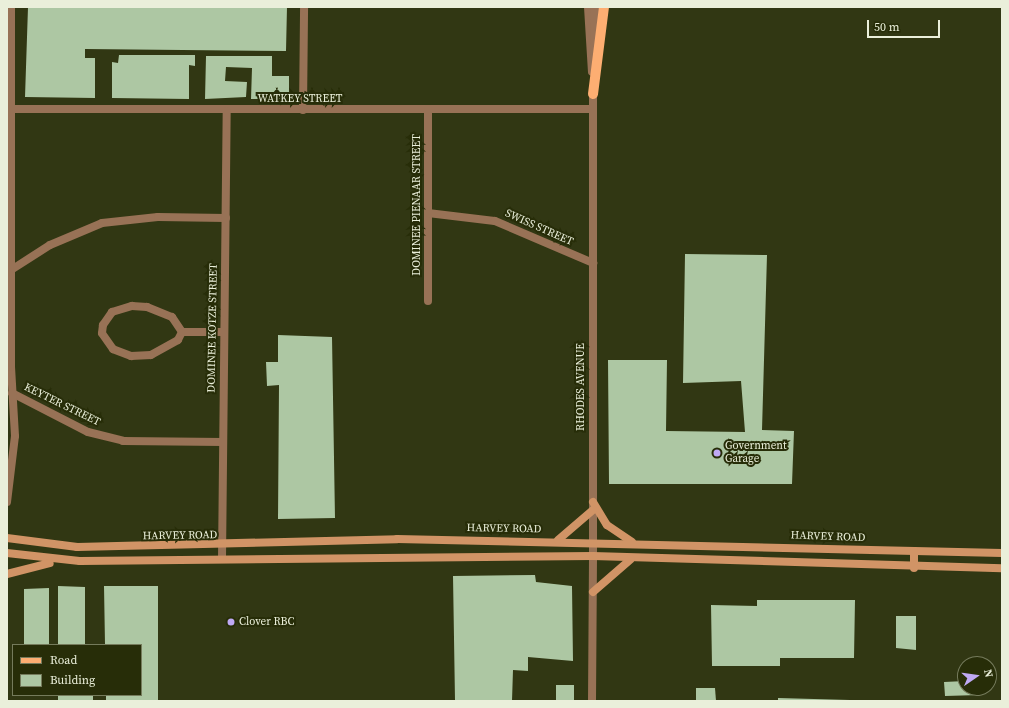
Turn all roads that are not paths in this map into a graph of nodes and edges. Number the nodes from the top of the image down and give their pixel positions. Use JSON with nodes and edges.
{"nodes":[{"id":1,"x":11,"y":7,"type":"edge"},
{"id":2,"x":304,"y":7,"type":"edge"},
{"id":3,"x":588,"y":7,"type":"edge"},
{"id":4,"x":595,"y":7,"type":"edge"},
{"id":5,"x":604,"y":7,"type":"edge"},
{"id":6,"x":592,"y":72,"type":"junction"},
{"id":7,"x":593,"y":94,"type":"junction"},
{"id":8,"x":9,"y":109,"type":"edge"},
{"id":9,"x":428,"y":109,"type":"junction"},
{"id":10,"x":593,"y":109,"type":"junction"},
{"id":11,"x":303,"y":110,"type":"junction"},
{"id":12,"x":227,"y":111,"type":"junction"},
{"id":13,"x":428,"y":213,"type":"junction"},
{"id":14,"x":226,"y":218,"type":"junction"},
{"id":15,"x":593,"y":263,"type":"junction"},
{"id":16,"x":11,"y":270,"type":"junction"},
{"id":17,"x":9,"y":284,"type":"edge"},
{"id":18,"x":428,"y":301,"type":"dead end"},
{"id":19,"x":182,"y":332,"type":"junction"},
{"id":20,"x":224,"y":332,"type":"junction"},
{"id":21,"x":12,"y":396,"type":"junction"},
{"id":22,"x":7,"y":407,"type":"edge"},
{"id":23,"x":223,"y":442,"type":"junction"},
{"id":24,"x":7,"y":502,"type":"edge"},
{"id":25,"x":593,"y":506,"type":"junction"},
{"id":26,"x":7,"y":538,"type":"edge"},
{"id":27,"x":557,"y":541,"type":"junction"},
{"id":28,"x":593,"y":541,"type":"junction"},
{"id":29,"x":633,"y":543,"type":"junction"},
{"id":30,"x":222,"y":546,"type":"junction"},
{"id":31,"x":914,"y":551,"type":"junction"},
{"id":32,"x":7,"y":553,"type":"edge"},
{"id":33,"x":1002,"y":553,"type":"edge"},
{"id":34,"x":593,"y":556,"type":"junction"},
{"id":35,"x":222,"y":559,"type":"junction"},
{"id":36,"x":631,"y":559,"type":"junction"},
{"id":37,"x":59,"y":561,"type":"junction"},
{"id":38,"x":914,"y":568,"type":"junction"},
{"id":39,"x":1002,"y":568,"type":"edge"},
{"id":40,"x":7,"y":574,"type":"edge"},
{"id":41,"x":593,"y":592,"type":"junction"},
{"id":42,"x":592,"y":701,"type":"edge"}],
"edges":[{"from":1,"to":8,"type":"street"},
{"from":2,"to":11,"type":"street"},
{"from":3,"to":6,"type":"street","name":"RHODES AVENUE"},
{"from":4,"to":6,"type":"street","name":"RHODES AVENUE"},
{"from":5,"to":7,"type":"main road"},
{"from":6,"to":7,"type":"street","name":"RHODES AVENUE"},
{"from":7,"to":10,"type":"street","name":"RHODES AVENUE"},
{"from":8,"to":12,"type":"street","name":"WATKEY STREET"},
{"from":8,"to":16,"type":"street"},
{"from":9,"to":10,"type":"street","name":"WATKEY STREET"},
{"from":9,"to":11,"type":"street","name":"WATKEY STREET"},
{"from":9,"to":13,"type":"street","name":"DOMINEE PIENAAR STREET"},
{"from":10,"to":15,"type":"street","name":"RHODES AVENUE"},
{"from":11,"to":12,"type":"street","name":"WATKEY STREET"},
{"from":12,"to":14,"type":"street","name":"DOMINEE KOTZE STREET"},
{"from":13,"to":15,"type":"street","name":"SWISS STREET"},
{"from":13,"to":18,"type":"street","name":"DOMINEE PIENAAR STREET"},
{"from":14,"to":16,"type":"street"},
{"from":14,"to":20,"type":"street","name":"DOMINEE KOTZE STREET"},
{"from":15,"to":25,"type":"street","name":"RHODES AVENUE"},
{"from":16,"to":17,"type":"street"},
{"from":17,"to":21,"type":"street"},
{"from":19,"to":19,"type":"street"},
{"from":19,"to":20,"type":"street"},
{"from":20,"to":23,"type":"street","name":"DOMINEE KOTZE STREET"},
{"from":21,"to":22,"type":"street"},
{"from":21,"to":23,"type":"street","name":"KEYTER STREET"},
{"from":21,"to":24,"type":"street"},
{"from":23,"to":30,"type":"street","name":"DOMINEE KOTZE STREET"},
{"from":25,"to":27,"type":"main road"},
{"from":25,"to":28,"type":"street","name":"RHODES AVENUE"},
{"from":25,"to":29,"type":"main road"},
{"from":26,"to":30,"type":"main road","name":"HARVEY ROAD"},
{"from":27,"to":28,"type":"main road","name":"HARVEY ROAD"},
{"from":27,"to":30,"type":"main road","name":"HARVEY ROAD"},
{"from":28,"to":29,"type":"main road","name":"HARVEY ROAD"},
{"from":28,"to":34,"type":"street","name":"RHODES AVENUE"},
{"from":29,"to":31,"type":"main road","name":"HARVEY ROAD"},
{"from":30,"to":35,"type":"street","name":"DOMINEE KOTZE STREET"},
{"from":31,"to":33,"type":"main road","name":"HARVEY ROAD"},
{"from":31,"to":38,"type":"main road"},
{"from":32,"to":37,"type":"main road"},
{"from":34,"to":35,"type":"main road"},
{"from":34,"to":36,"type":"main road"},
{"from":34,"to":41,"type":"street","name":"RHODES AVENUE"},
{"from":35,"to":37,"type":"main road"},
{"from":36,"to":38,"type":"main road"},
{"from":36,"to":41,"type":"main road"},
{"from":37,"to":40,"type":"main road"},
{"from":38,"to":39,"type":"main road"},
{"from":41,"to":42,"type":"street","name":"RHODES AVENUE"}]}
